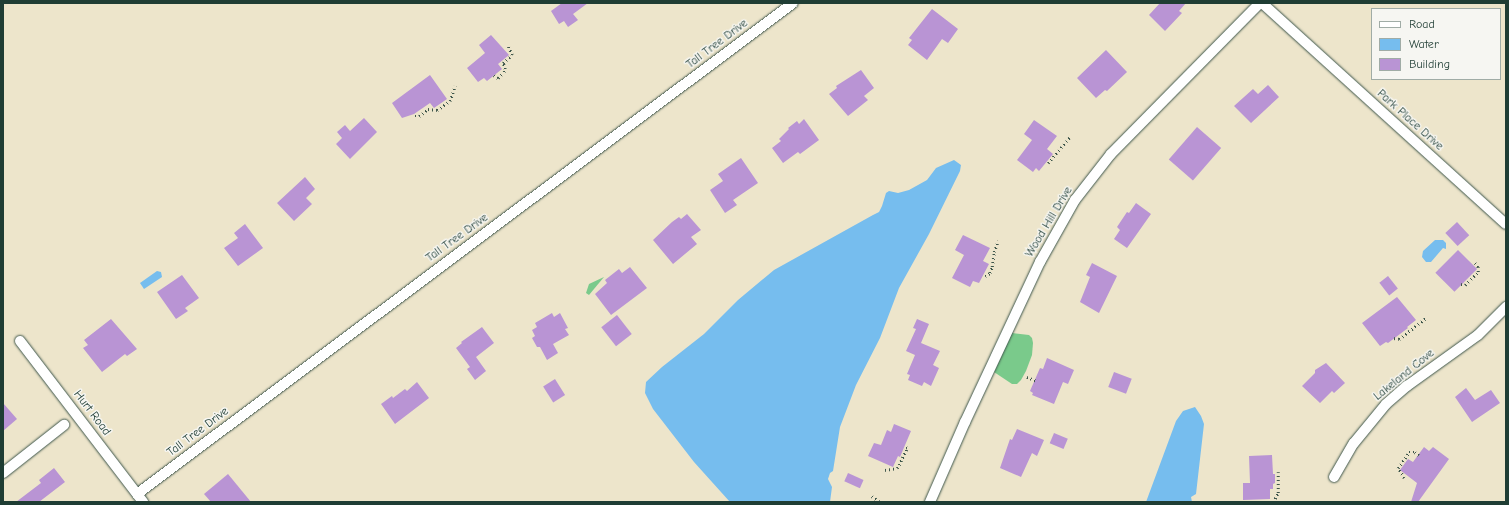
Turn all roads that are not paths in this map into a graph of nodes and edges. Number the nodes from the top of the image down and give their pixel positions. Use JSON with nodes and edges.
{"nodes":[{"id":1,"x":793,"y":3,"type":"edge"},
{"id":2,"x":1261,"y":3,"type":"edge"},
{"id":3,"x":1506,"y":224,"type":"edge"},
{"id":4,"x":1506,"y":307,"type":"edge"},
{"id":5,"x":20,"y":341,"type":"dead end"},
{"id":6,"x":64,"y":425,"type":"dead end"},
{"id":7,"x":3,"y":473,"type":"edge"},
{"id":8,"x":1334,"y":477,"type":"dead end"},
{"id":9,"x":140,"y":498,"type":"edge"},
{"id":10,"x":930,"y":502,"type":"edge"}],
"edges":[{"from":1,"to":9,"type":"street","name":"Tall Tree Drive"},
{"from":2,"to":3,"type":"street","name":"Park Place Drive"},
{"from":2,"to":10,"type":"street","name":"Wood Hill Drive"},
{"from":4,"to":8,"type":"street","name":"Lakeland Cove"},
{"from":5,"to":9,"type":"street","name":"Hurt Road"},
{"from":6,"to":7,"type":"street"}]}
